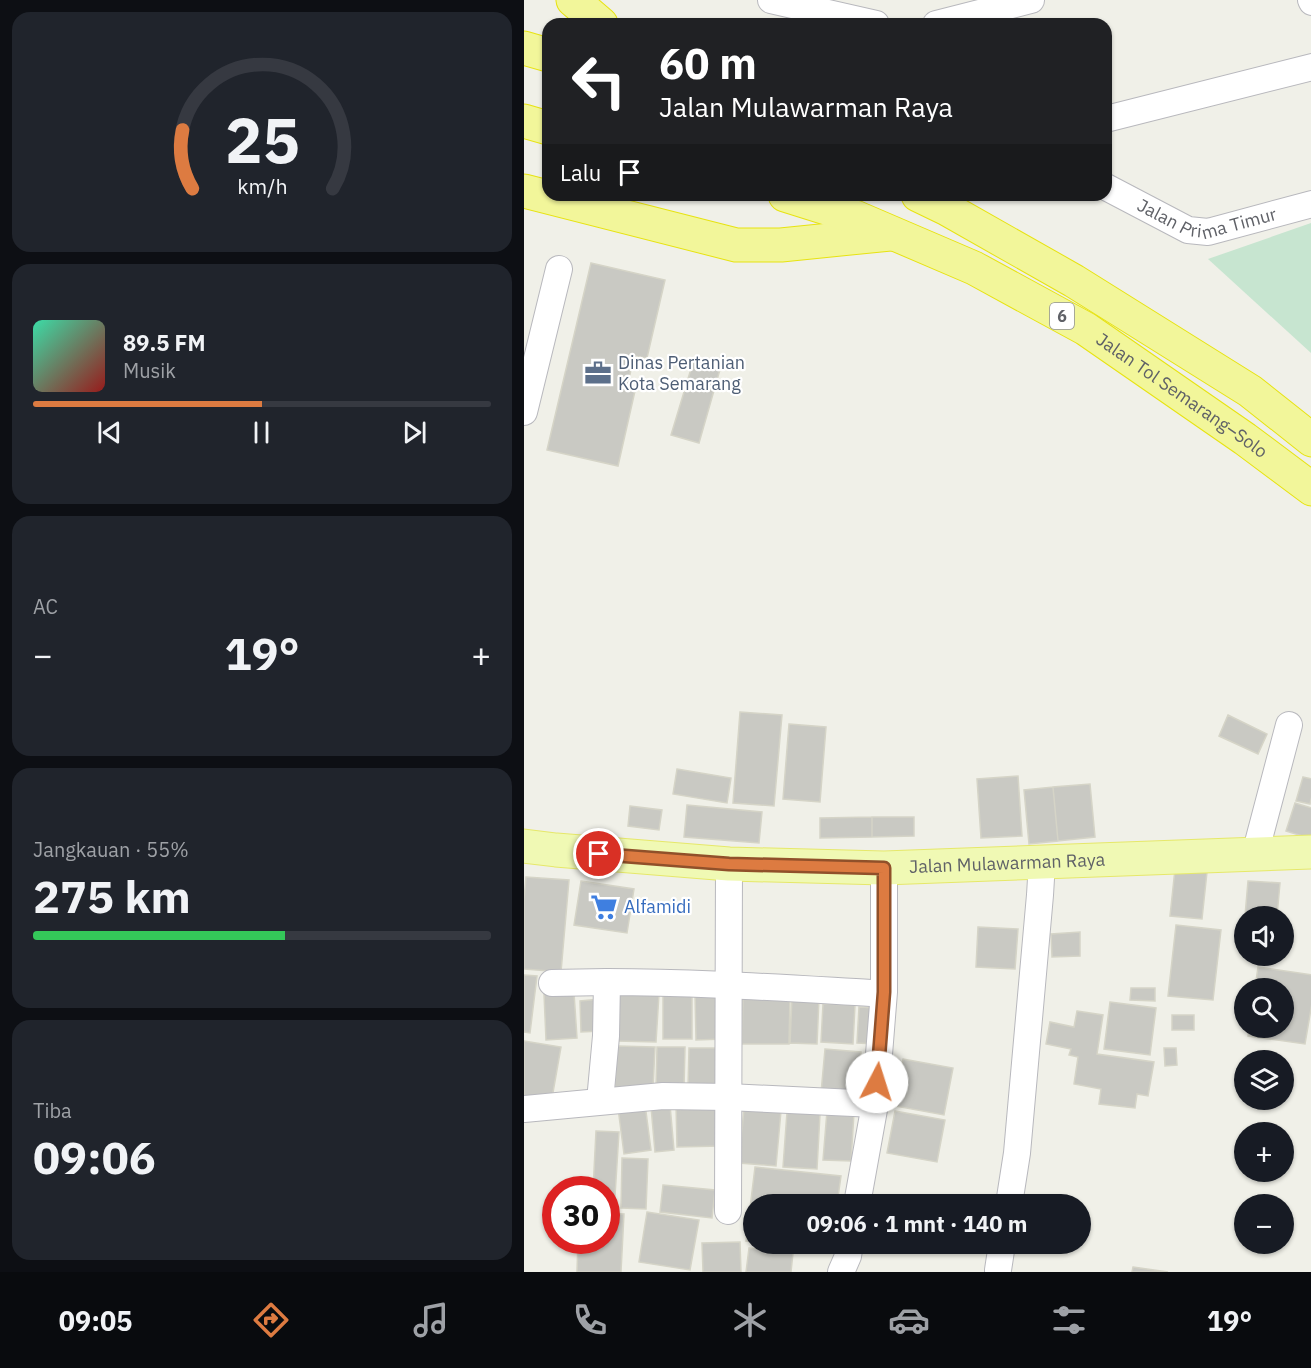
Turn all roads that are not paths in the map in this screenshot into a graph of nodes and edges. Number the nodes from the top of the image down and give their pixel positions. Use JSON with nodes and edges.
{"nodes":[{"id":1,"x":573,"y":0,"type":"edge"},
{"id":2,"x":771,"y":0,"type":"edge"},
{"id":3,"x":1031,"y":0,"type":"edge"},
{"id":4,"x":594,"y":18,"type":"edge"},
{"id":5,"x":850,"y":18,"type":"edge"},
{"id":6,"x":960,"y":18,"type":"edge"},
{"id":7,"x":524,"y":48,"type":"edge"},
{"id":8,"x":542,"y":53,"type":"edge"},
{"id":9,"x":1312,"y":67,"type":"edge"},
{"id":10,"x":1112,"y":117,"type":"edge"},
{"id":11,"x":524,"y":122,"type":"edge"},
{"id":12,"x":542,"y":126,"type":"edge"},
{"id":13,"x":1112,"y":190,"type":"edge"},
{"id":14,"x":524,"y":191,"type":"edge"},
{"id":15,"x":542,"y":196,"type":"edge"},
{"id":16,"x":564,"y":201,"type":"edge"},
{"id":17,"x":804,"y":201,"type":"edge"},
{"id":18,"x":930,"y":201,"type":"edge"},
{"id":19,"x":1312,"y":204,"type":"edge"},
{"id":20,"x":895,"y":234,"type":"junction"},
{"id":21,"x":559,"y":269,"type":"dead end"},
{"id":22,"x":524,"y":412,"type":"edge"},
{"id":23,"x":1312,"y":440,"type":"edge"},
{"id":24,"x":1312,"y":489,"type":"edge"},
{"id":25,"x":1289,"y":725,"type":"dead end"},
{"id":26,"x":524,"y":846,"type":"edge"},
{"id":27,"x":1312,"y":852,"type":"edge"},
{"id":28,"x":1255,"y":854,"type":"junction"},
{"id":29,"x":1042,"y":862,"type":"junction"},
{"id":30,"x":729,"y":864,"type":"junction"},
{"id":31,"x":884,"y":868,"type":"junction"},
{"id":32,"x":607,"y":982,"type":"junction"},
{"id":33,"x":552,"y":983,"type":"dead end"},
{"id":34,"x":728,"y":984,"type":"junction"},
{"id":35,"x":871,"y":993,"type":"dead end"},
{"id":36,"x":728,"y":1097,"type":"junction"},
{"id":37,"x":600,"y":1101,"type":"junction"},
{"id":38,"x":875,"y":1104,"type":"junction"},
{"id":39,"x":524,"y":1110,"type":"edge"},
{"id":40,"x":859,"y":1194,"type":"edge"},
{"id":41,"x":1011,"y":1194,"type":"edge"},
{"id":42,"x":728,"y":1211,"type":"dead end"},
{"id":43,"x":848,"y":1254,"type":"edge"},
{"id":44,"x":1000,"y":1254,"type":"edge"},
{"id":45,"x":998,"y":1270,"type":"dead end"},
{"id":46,"x":841,"y":1272,"type":"edge"}],
"edges":[{"from":1,"to":4,"type":"highway"},
{"from":2,"to":5,"type":"street"},
{"from":3,"to":6,"type":"street"},
{"from":7,"to":8,"type":"highway"},
{"from":9,"to":10,"type":"street"},
{"from":11,"to":12,"type":"highway"},
{"from":13,"to":19,"type":"street","name":"Jalan Prima Timur"},
{"from":14,"to":15,"type":"highway"},
{"from":16,"to":20,"type":"highway"},
{"from":17,"to":20,"type":"highway","name":"Jalan Tol Semarang–Solo","number":"6"},
{"from":18,"to":23,"type":"highway","name":"Jalan Tol Semarang–Solo","number":"6"},
{"from":20,"to":24,"type":"highway","name":"Jalan Tol Semarang–Solo","number":"6"},
{"from":21,"to":22,"type":"street"},
{"from":25,"to":28,"type":"street"},
{"from":26,"to":30,"type":"main road","name":"Jalan Mulawarman Raya"},
{"from":27,"to":28,"type":"main road","name":"Jalan Mulawarman Raya"},
{"from":28,"to":29,"type":"main road","name":"Jalan Mulawarman Raya"},
{"from":29,"to":31,"type":"main road","name":"Jalan Mulawarman Raya"},
{"from":29,"to":41,"type":"street"},
{"from":30,"to":31,"type":"main road","name":"Jalan Mulawarman Raya"},
{"from":30,"to":34,"type":"street"},
{"from":31,"to":38,"type":"street"},
{"from":32,"to":33,"type":"street"},
{"from":32,"to":34,"type":"street"},
{"from":32,"to":37,"type":"street"},
{"from":34,"to":35,"type":"street"},
{"from":34,"to":36,"type":"street"},
{"from":36,"to":37,"type":"street"},
{"from":36,"to":38,"type":"street"},
{"from":36,"to":42,"type":"street"},
{"from":37,"to":39,"type":"street"},
{"from":38,"to":40,"type":"street"},
{"from":43,"to":46,"type":"street"},
{"from":44,"to":45,"type":"street"}]}
